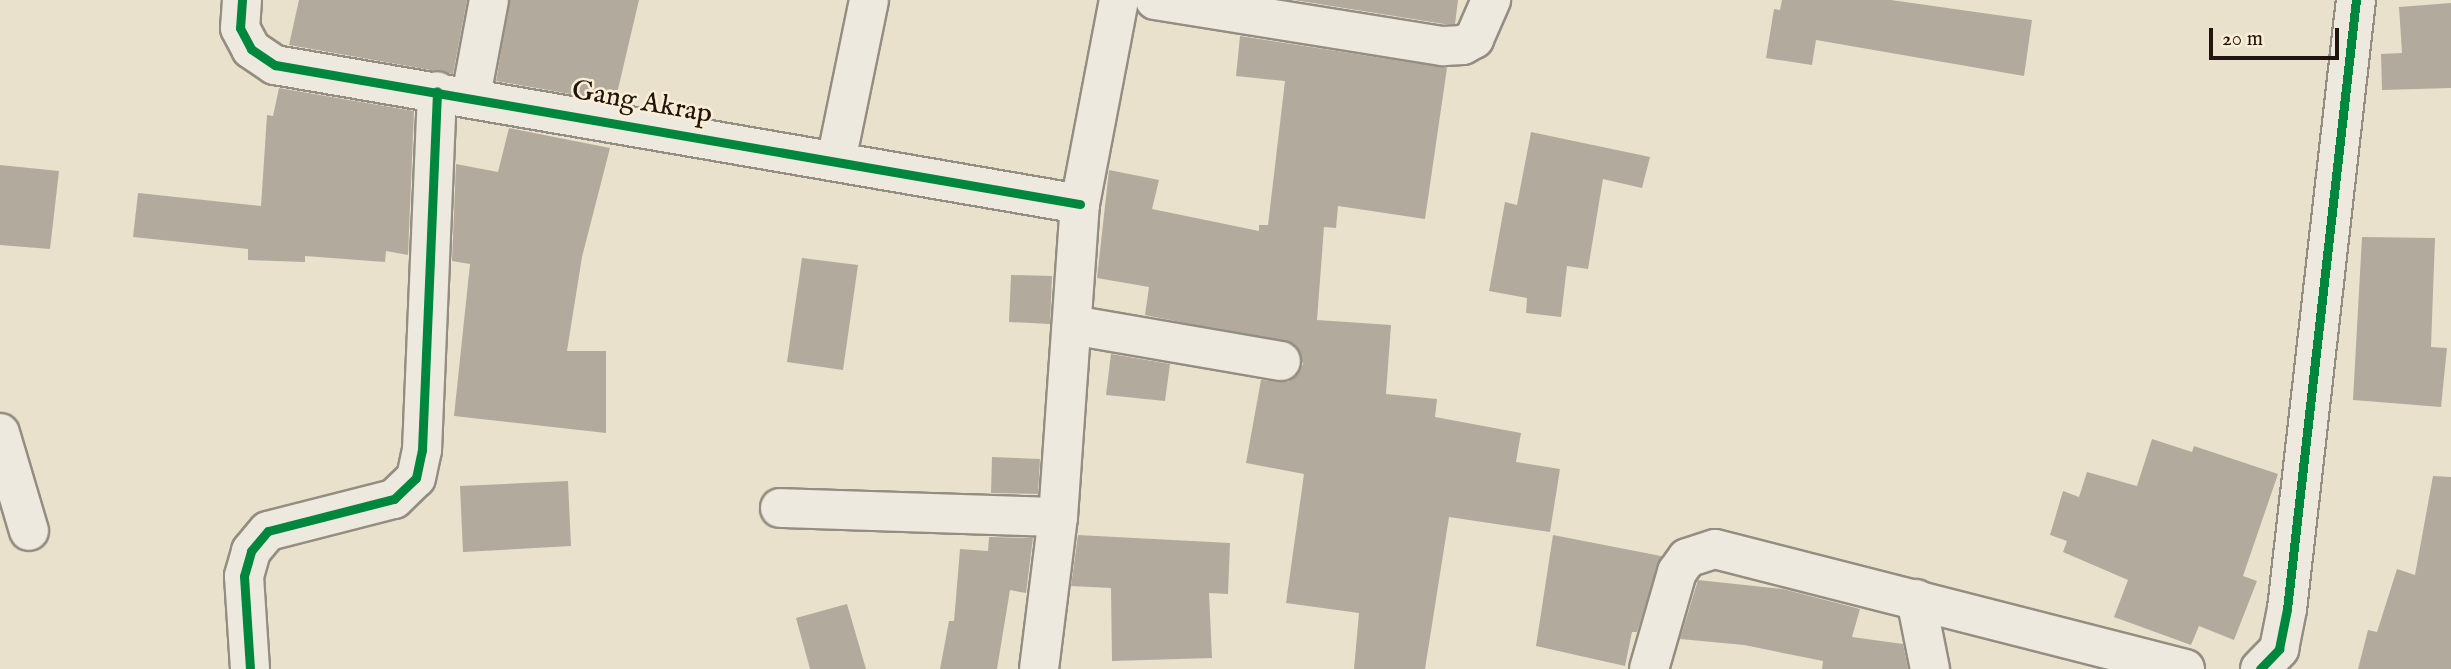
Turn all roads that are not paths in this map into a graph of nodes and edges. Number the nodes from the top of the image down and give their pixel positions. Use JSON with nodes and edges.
{"nodes":[{"id":1,"x":242,"y":0,"type":"edge"},
{"id":2,"x":489,"y":0,"type":"edge"},
{"id":3,"x":869,"y":0,"type":"edge"},
{"id":4,"x":1119,"y":0,"type":"edge"},
{"id":5,"x":1156,"y":0,"type":"edge"},
{"id":6,"x":1491,"y":0,"type":"edge"},
{"id":7,"x":2356,"y":0,"type":"edge"},
{"id":8,"x":454,"y":94,"type":"junction"},
{"id":9,"x":836,"y":161,"type":"junction"},
{"id":10,"x":1080,"y":204,"type":"junction"},
{"id":11,"x":1072,"y":325,"type":"junction"},
{"id":12,"x":1281,"y":361,"type":"dead end"},
{"id":13,"x":0,"y":433,"type":"edge"},
{"id":14,"x":780,"y":508,"type":"dead end"},
{"id":15,"x":1058,"y":517,"type":"junction"},
{"id":16,"x":29,"y":531,"type":"dead end"},
{"id":17,"x":1916,"y":599,"type":"junction"},
{"id":18,"x":2262,"y":668,"type":"edge"},
{"id":19,"x":250,"y":669,"type":"edge"},
{"id":20,"x":1039,"y":669,"type":"edge"},
{"id":21,"x":1649,"y":669,"type":"edge"},
{"id":22,"x":1930,"y":669,"type":"edge"},
{"id":23,"x":2185,"y":669,"type":"edge"}],
"edges":[{"from":1,"to":8,"type":"street","name":"Gang Akrap"},
{"from":2,"to":8,"type":"street"},
{"from":3,"to":9,"type":"street"},
{"from":4,"to":10,"type":"street"},
{"from":5,"to":6,"type":"street"},
{"from":7,"to":18,"type":"street"},
{"from":8,"to":9,"type":"street","name":"Gang Akrap"},
{"from":8,"to":19,"type":"street"},
{"from":9,"to":10,"type":"street","name":"Gang Akrap"},
{"from":10,"to":11,"type":"street"},
{"from":11,"to":12,"type":"street"},
{"from":11,"to":15,"type":"street"},
{"from":13,"to":16,"type":"street"},
{"from":14,"to":15,"type":"street"},
{"from":15,"to":20,"type":"street"},
{"from":17,"to":21,"type":"street"},
{"from":17,"to":22,"type":"street"},
{"from":17,"to":23,"type":"street"}]}
